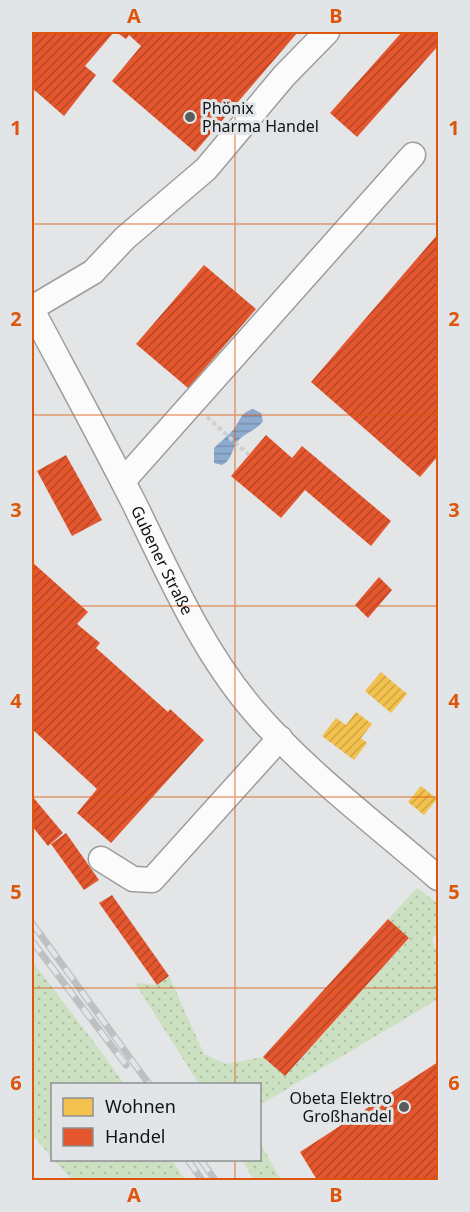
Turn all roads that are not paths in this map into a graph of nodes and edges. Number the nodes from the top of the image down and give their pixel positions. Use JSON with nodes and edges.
{"nodes":[{"id":1,"x":327,"y":32,"type":"edge"},
{"id":2,"x":413,"y":155,"type":"dead end"},
{"id":3,"x":32,"y":309,"type":"edge"},
{"id":4,"x":123,"y":481,"type":"junction"},
{"id":5,"x":280,"y":738,"type":"junction"},
{"id":6,"x":101,"y":859,"type":"dead end"},
{"id":7,"x":438,"y":878,"type":"edge"}],
"edges":[{"from":1,"to":3,"type":"street"},
{"from":2,"to":4,"type":"street"},
{"from":3,"to":4,"type":"street","name":"Gubener Straße"},
{"from":4,"to":5,"type":"street","name":"Gubener Straße"},
{"from":5,"to":6,"type":"street"},
{"from":5,"to":7,"type":"street","name":"Gubener Straße"}]}
